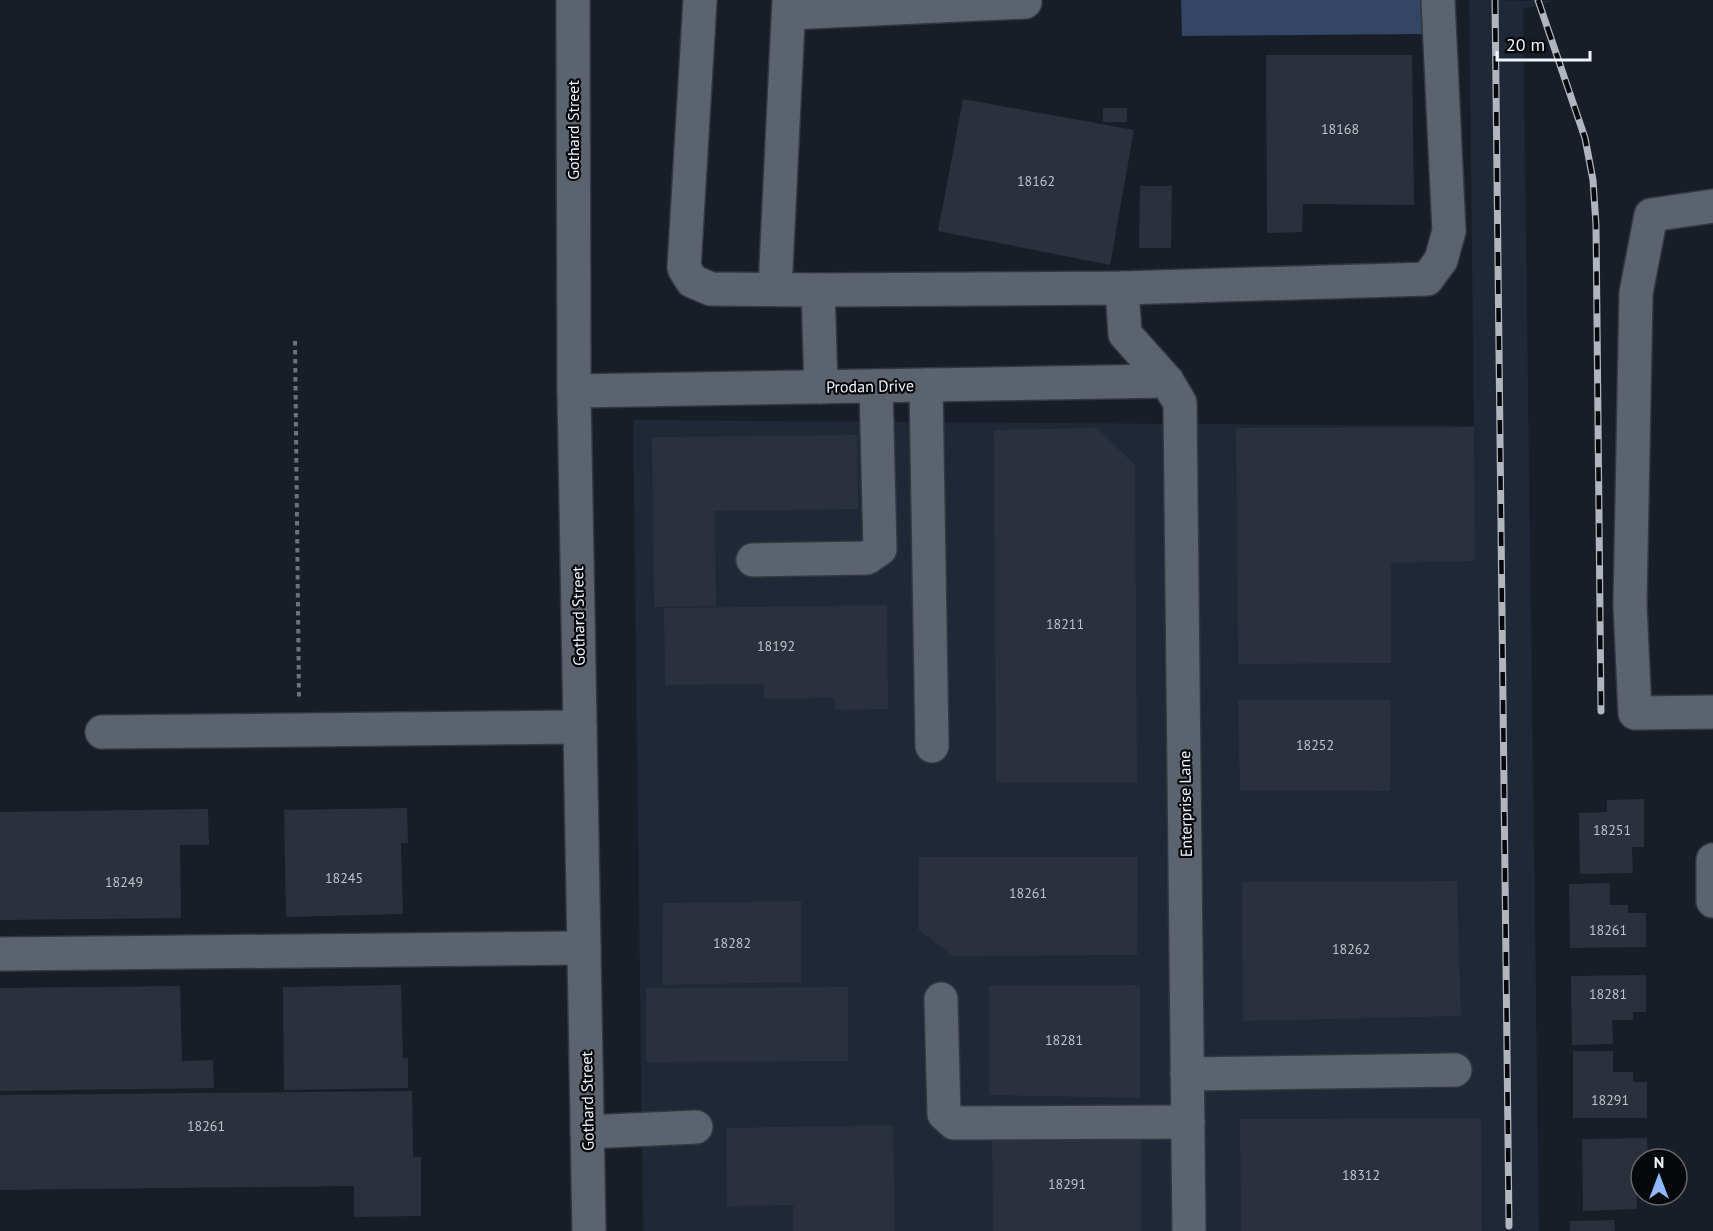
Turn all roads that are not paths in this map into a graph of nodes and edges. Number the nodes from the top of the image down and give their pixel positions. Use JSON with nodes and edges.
{"nodes":[{"id":1,"x":573,"y":0,"type":"edge"},
{"id":2,"x":700,"y":0,"type":"edge"},
{"id":3,"x":1438,"y":0,"type":"edge"},
{"id":4,"x":1025,"y":2,"type":"dead end"},
{"id":5,"x":789,"y":6,"type":"edge"},
{"id":6,"x":1713,"y":206,"type":"edge"},
{"id":7,"x":1122,"y":288,"type":"junction"},
{"id":8,"x":775,"y":289,"type":"junction"},
{"id":9,"x":818,"y":290,"type":"junction"},
{"id":10,"x":1167,"y":381,"type":"junction"},
{"id":11,"x":926,"y":385,"type":"junction"},
{"id":12,"x":876,"y":386,"type":"junction"},
{"id":13,"x":821,"y":387,"type":"junction"},
{"id":14,"x":574,"y":391,"type":"junction"},
{"id":15,"x":753,"y":560,"type":"dead end"},
{"id":16,"x":1713,"y":711,"type":"edge"},
{"id":17,"x":580,"y":727,"type":"junction"},
{"id":18,"x":102,"y":732,"type":"dead end"},
{"id":19,"x":932,"y":746,"type":"dead end"},
{"id":20,"x":1713,"y":860,"type":"edge"},
{"id":21,"x":1713,"y":901,"type":"edge"},
{"id":22,"x":584,"y":948,"type":"junction"},
{"id":23,"x":0,"y":954,"type":"edge"},
{"id":24,"x":941,"y":999,"type":"dead end"},
{"id":25,"x":1455,"y":1070,"type":"dead end"},
{"id":26,"x":1187,"y":1074,"type":"junction"},
{"id":27,"x":1188,"y":1122,"type":"junction"},
{"id":28,"x":696,"y":1128,"type":"dead end"},
{"id":29,"x":587,"y":1132,"type":"junction"},
{"id":30,"x":589,"y":1231,"type":"edge"},
{"id":31,"x":1189,"y":1231,"type":"edge"}],
"edges":[{"from":1,"to":14,"type":"street","name":"Gothard Street"},
{"from":2,"to":8,"type":"street"},
{"from":3,"to":7,"type":"street"},
{"from":4,"to":5,"type":"street"},
{"from":5,"to":8,"type":"street"},
{"from":6,"to":16,"type":"street"},
{"from":7,"to":9,"type":"street"},
{"from":7,"to":10,"type":"street","name":"Enterprise Lane"},
{"from":8,"to":9,"type":"street"},
{"from":9,"to":13,"type":"street"},
{"from":10,"to":11,"type":"street","name":"Prodan Drive"},
{"from":10,"to":26,"type":"street","name":"Enterprise Lane"},
{"from":11,"to":12,"type":"street","name":"Prodan Drive"},
{"from":11,"to":19,"type":"street"},
{"from":12,"to":13,"type":"street","name":"Prodan Drive"},
{"from":12,"to":15,"type":"street"},
{"from":13,"to":14,"type":"street","name":"Prodan Drive"},
{"from":14,"to":17,"type":"street","name":"Gothard Street"},
{"from":17,"to":18,"type":"street"},
{"from":17,"to":22,"type":"street","name":"Gothard Street"},
{"from":20,"to":21,"type":"street"},
{"from":22,"to":23,"type":"street"},
{"from":22,"to":29,"type":"street","name":"Gothard Street"},
{"from":24,"to":27,"type":"street"},
{"from":25,"to":26,"type":"street"},
{"from":26,"to":27,"type":"street","name":"Enterprise Lane"},
{"from":27,"to":31,"type":"street","name":"Enterprise Lane"},
{"from":28,"to":29,"type":"street"},
{"from":29,"to":30,"type":"street","name":"Gothard Street"}]}
